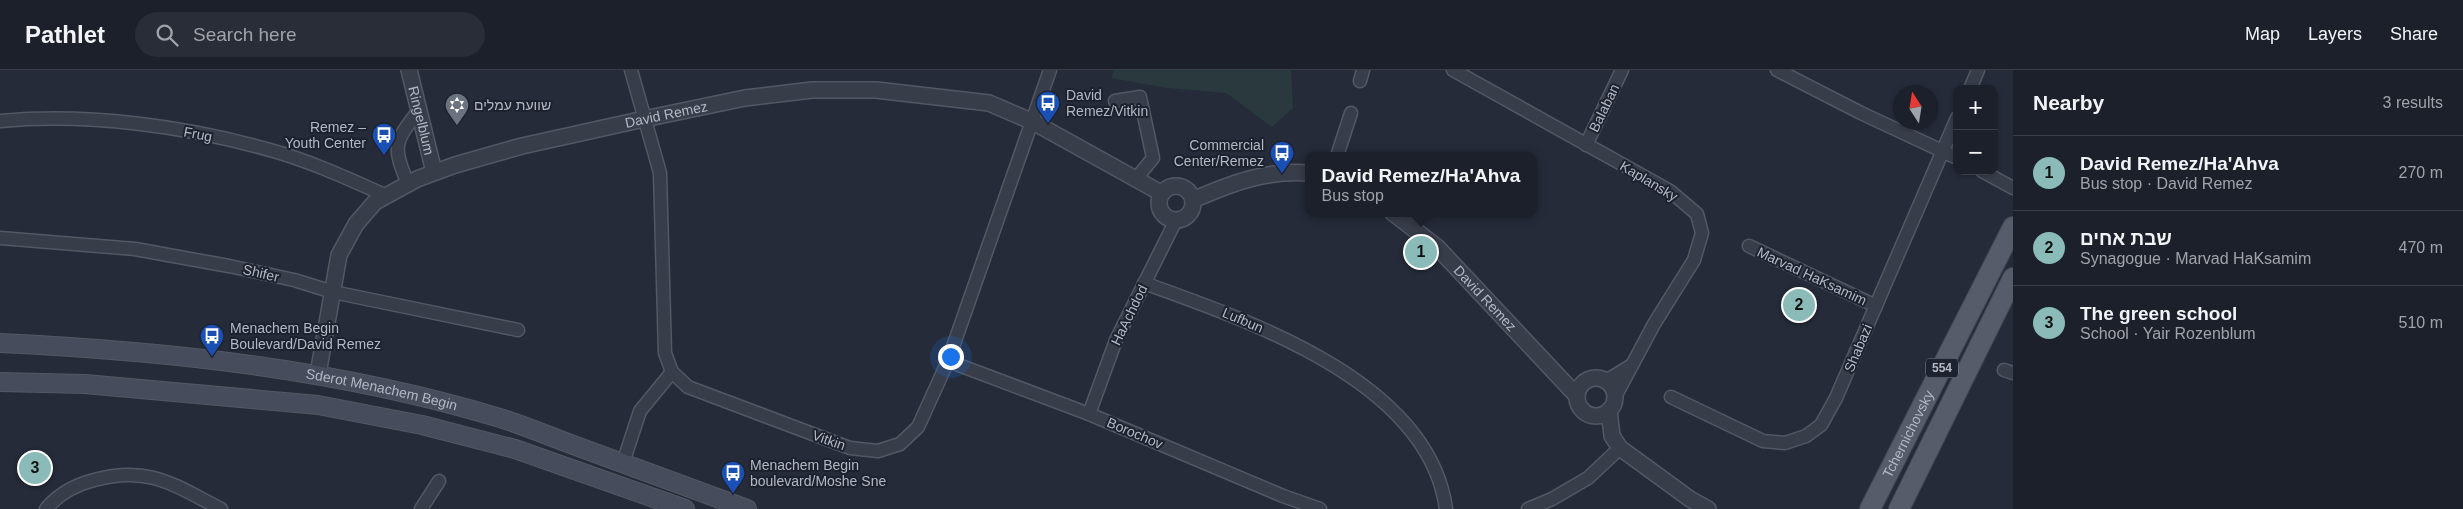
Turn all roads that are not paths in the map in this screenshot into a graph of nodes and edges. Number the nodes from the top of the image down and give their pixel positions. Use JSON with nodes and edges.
{"nodes":[{"id":1,"x":409,"y":70,"type":"edge"},
{"id":2,"x":631,"y":70,"type":"edge"},
{"id":3,"x":1050,"y":70,"type":"edge"},
{"id":4,"x":1453,"y":70,"type":"edge"},
{"id":5,"x":1622,"y":70,"type":"edge"},
{"id":6,"x":1777,"y":70,"type":"edge"},
{"id":7,"x":1978,"y":70,"type":"edge"},
{"id":8,"x":1972,"y":85,"type":"edge"},
{"id":9,"x":1115,"y":101,"type":"dead end"},
{"id":10,"x":419,"y":110,"type":"junction"},
{"id":11,"x":1351,"y":114,"type":"dead end"},
{"id":12,"x":644,"y":119,"type":"junction"},
{"id":13,"x":0,"y":121,"type":"edge"},
{"id":14,"x":1033,"y":122,"type":"junction"},
{"id":15,"x":1953,"y":127,"type":"edge"},
{"id":16,"x":1586,"y":145,"type":"junction"},
{"id":17,"x":1942,"y":150,"type":"junction"},
{"id":18,"x":1338,"y":152,"type":"edge"},
{"id":19,"x":1953,"y":156,"type":"edge"},
{"id":20,"x":434,"y":172,"type":"junction"},
{"id":21,"x":1305,"y":173,"type":"edge"},
{"id":22,"x":1989,"y":175,"type":"edge"},
{"id":23,"x":1136,"y":180,"type":"junction"},
{"id":24,"x":408,"y":184,"type":"junction"},
{"id":25,"x":2013,"y":188,"type":"edge"},
{"id":26,"x":1161,"y":193,"type":"junction"},
{"id":27,"x":387,"y":196,"type":"junction"},
{"id":28,"x":1193,"y":200,"type":"junction"},
{"id":29,"x":1398,"y":217,"type":"edge"},
{"id":30,"x":1176,"y":220,"type":"junction"},
{"id":31,"x":2013,"y":227,"type":"edge"},
{"id":32,"x":0,"y":238,"type":"edge"},
{"id":33,"x":1749,"y":246,"type":"dead end"},
{"id":34,"x":2013,"y":278,"type":"edge"},
{"id":35,"x":1144,"y":283,"type":"junction"},
{"id":36,"x":333,"y":292,"type":"junction"},
{"id":37,"x":1876,"y":306,"type":"junction"},
{"id":38,"x":518,"y":330,"type":"dead end"},
{"id":39,"x":0,"y":343,"type":"edge"},
{"id":40,"x":948,"y":361,"type":"junction"},
{"id":41,"x":1634,"y":363,"type":"junction"},
{"id":42,"x":1551,"y":368,"type":"junction"},
{"id":43,"x":672,"y":372,"type":"junction"},
{"id":44,"x":318,"y":374,"type":"junction"},
{"id":45,"x":1586,"y":380,"type":"junction"},
{"id":46,"x":1606,"y":381,"type":"junction"},
{"id":47,"x":0,"y":382,"type":"edge"},
{"id":48,"x":1577,"y":396,"type":"junction"},
{"id":49,"x":1671,"y":397,"type":"dead end"},
{"id":50,"x":1612,"y":403,"type":"junction"},
{"id":51,"x":1089,"y":414,"type":"junction"},
{"id":52,"x":1592,"y":415,"type":"junction"},
{"id":53,"x":1616,"y":442,"type":"junction"},
{"id":54,"x":623,"y":463,"type":"junction"},
{"id":55,"x":440,"y":481,"type":"dead end"},
{"id":56,"x":46,"y":509,"type":"edge"},
{"id":57,"x":221,"y":509,"type":"edge"},
{"id":58,"x":421,"y":509,"type":"edge"},
{"id":59,"x":685,"y":509,"type":"edge"},
{"id":60,"x":747,"y":509,"type":"edge"},
{"id":61,"x":1320,"y":509,"type":"edge"},
{"id":62,"x":1446,"y":509,"type":"edge"},
{"id":63,"x":1528,"y":509,"type":"edge"},
{"id":64,"x":1708,"y":509,"type":"edge"},
{"id":65,"x":1870,"y":509,"type":"edge"},
{"id":66,"x":1899,"y":509,"type":"edge"}],
"edges":[{"from":1,"to":10,"type":"street","name":"Ringelblum"},
{"from":2,"to":12,"type":"street"},
{"from":3,"to":14,"type":"street","name":"Vitkin"},
{"from":4,"to":16,"type":"street","name":"Kaplansky"},
{"from":5,"to":16,"type":"street","name":"Balaban"},
{"from":6,"to":17,"type":"street"},
{"from":7,"to":8,"type":"street"},
{"from":9,"to":23,"type":"street"},
{"from":10,"to":20,"type":"street","name":"Ringelblum"},
{"from":10,"to":24,"type":"street"},
{"from":11,"to":18,"type":"street"},
{"from":12,"to":14,"type":"street","name":"David Remez"},
{"from":12,"to":20,"type":"street","name":"David Remez"},
{"from":12,"to":43,"type":"street"},
{"from":13,"to":27,"type":"street","name":"Frug"},
{"from":14,"to":23,"type":"street","name":"David Remez"},
{"from":14,"to":40,"type":"street","name":"Vitkin"},
{"from":15,"to":17,"type":"street","name":"Shabazi"},
{"from":16,"to":41,"type":"street","name":"Kaplansky"},
{"from":17,"to":19,"type":"street"},
{"from":17,"to":37,"type":"street","name":"Shabazi"},
{"from":20,"to":24,"type":"street","name":"David Remez"},
{"from":21,"to":28,"type":"street"},
{"from":22,"to":25,"type":"street"},
{"from":23,"to":26,"type":"street","name":"David Remez"},
{"from":24,"to":27,"type":"street","name":"David Remez"},
{"from":26,"to":28,"type":"street"},
{"from":26,"to":30,"type":"street"},
{"from":27,"to":36,"type":"street","name":"David Remez"},
{"from":28,"to":30,"type":"street"},
{"from":29,"to":42,"type":"street","name":"David Remez"},
{"from":30,"to":35,"type":"street","name":"HaAchdod"},
{"from":31,"to":65,"type":"main road","name":"Tchernichovsky","number":"554"},
{"from":32,"to":36,"type":"street","name":"Shifer"},
{"from":33,"to":37,"type":"street","name":"Marvad HaKsamim"},
{"from":34,"to":66,"type":"main road","name":"Tchernichovsky","number":"554"},
{"from":35,"to":51,"type":"street","name":"HaAchdod"},
{"from":35,"to":62,"type":"street","name":"Lufbun"},
{"from":36,"to":38,"type":"street","name":"Shifer"},
{"from":36,"to":44,"type":"street","name":"David Remez"},
{"from":37,"to":49,"type":"street","name":"Shabazi"},
{"from":39,"to":44,"type":"main road","name":"Sderot Menachem Begin"},
{"from":40,"to":43,"type":"street","name":"Vitkin"},
{"from":40,"to":51,"type":"street","name":"Borochov"},
{"from":41,"to":46,"type":"street"},
{"from":41,"to":50,"type":"street","name":"Kaplansky"},
{"from":42,"to":45,"type":"street","name":"David Remez"},
{"from":42,"to":48,"type":"street","name":"David Remez"},
{"from":43,"to":54,"type":"street"},
{"from":44,"to":54,"type":"main road","name":"Sderot Menachem Begin"},
{"from":45,"to":46,"type":"street"},
{"from":45,"to":48,"type":"street"},
{"from":46,"to":50,"type":"street"},
{"from":47,"to":59,"type":"main road","name":"Sderot Menachem Begin"},
{"from":48,"to":52,"type":"street"},
{"from":50,"to":52,"type":"street"},
{"from":50,"to":53,"type":"street"},
{"from":51,"to":61,"type":"street","name":"Borochov"},
{"from":52,"to":53,"type":"street"},
{"from":53,"to":63,"type":"street"},
{"from":53,"to":64,"type":"street"},
{"from":54,"to":60,"type":"main road","name":"Sderot Menachem Begin"},
{"from":55,"to":58,"type":"street"},
{"from":56,"to":57,"type":"street"}]}
